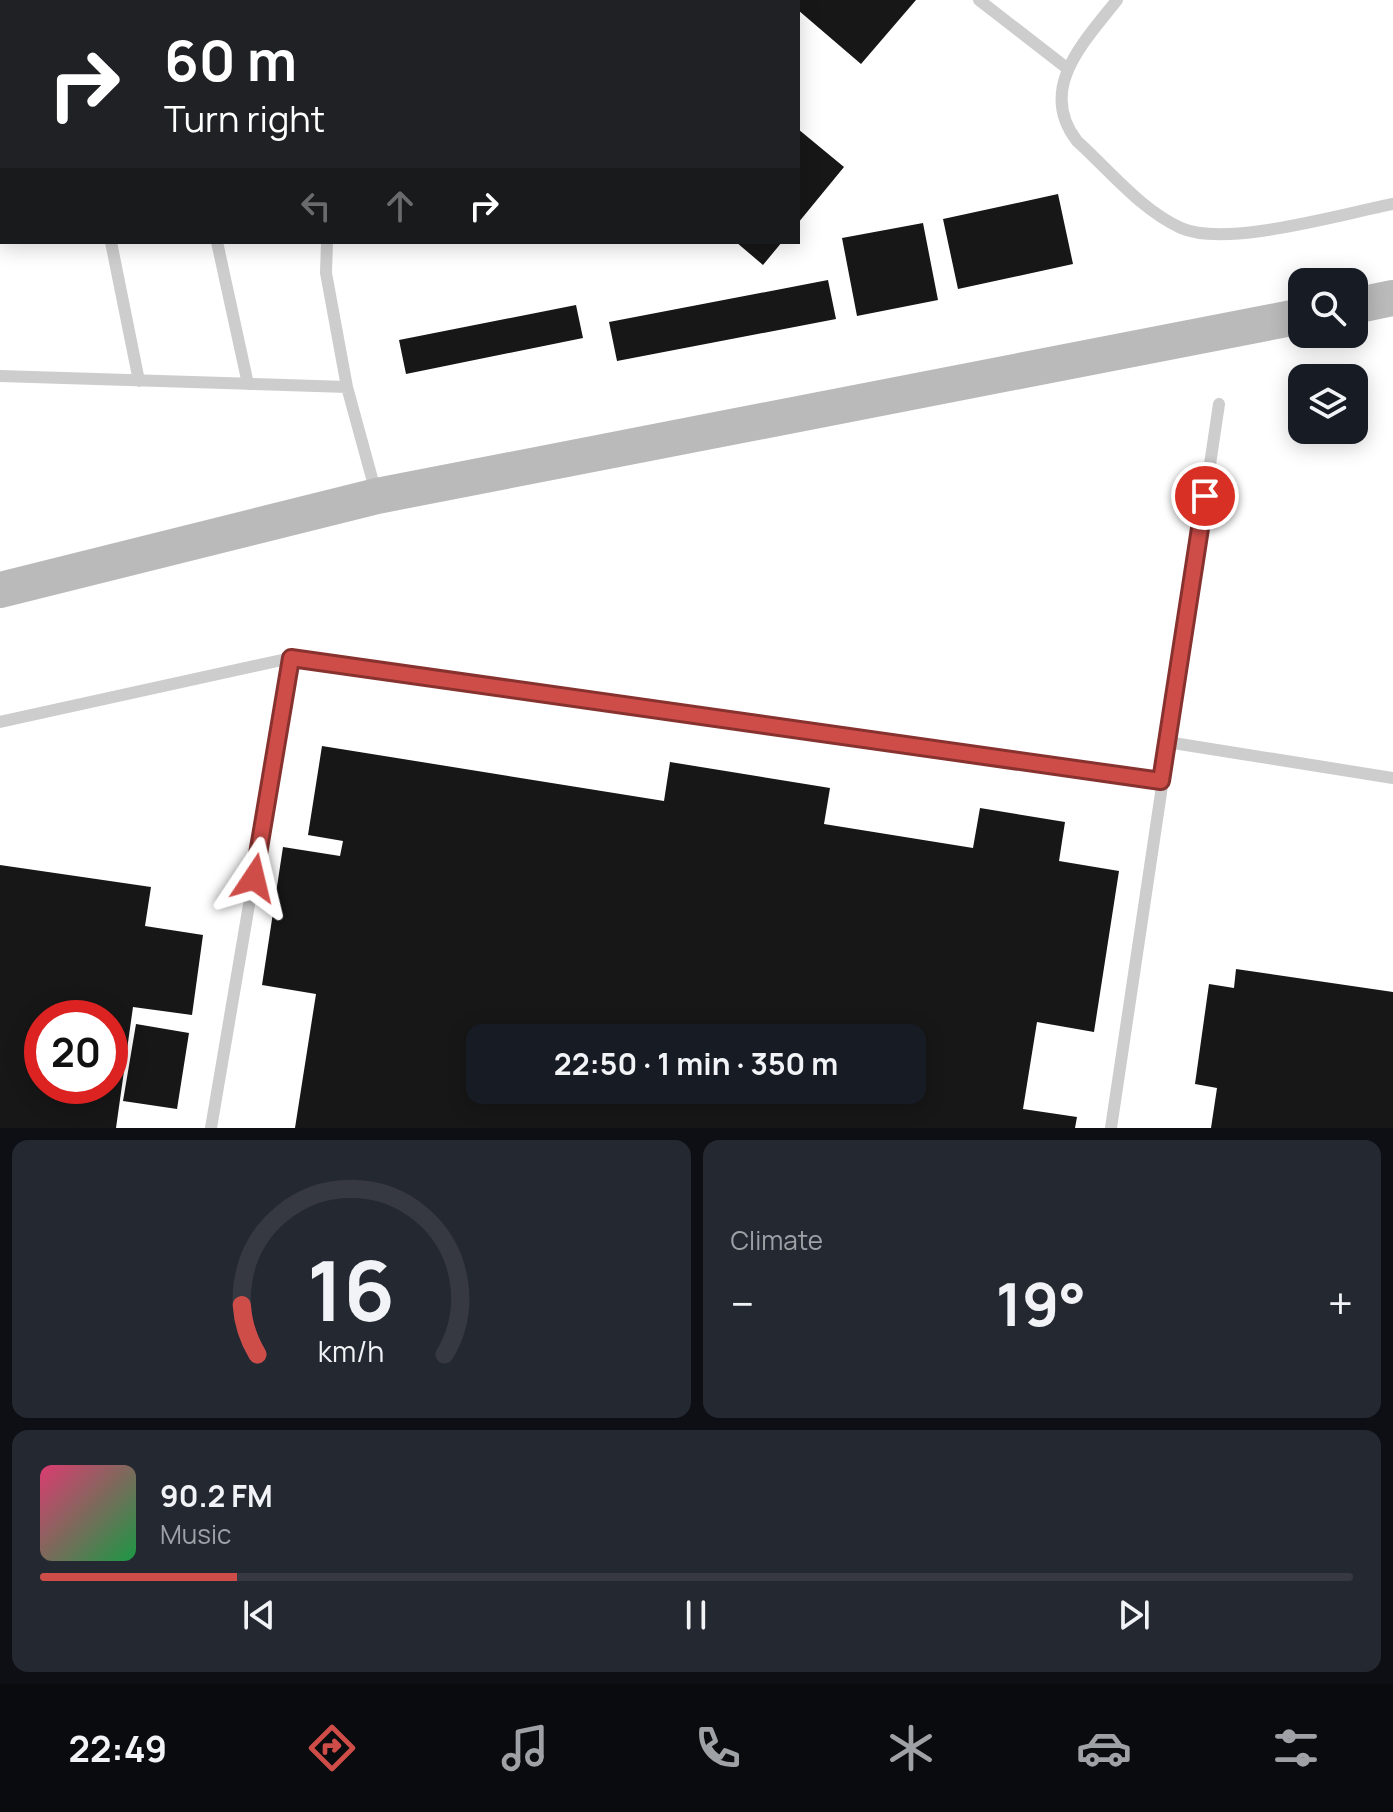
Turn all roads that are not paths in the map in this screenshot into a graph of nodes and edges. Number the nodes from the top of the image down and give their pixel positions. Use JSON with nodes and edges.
{"nodes":[{"id":1,"x":979,"y":0,"type":"edge"},
{"id":2,"x":1117,"y":0,"type":"edge"},
{"id":3,"x":1068,"y":69,"type":"junction"},
{"id":4,"x":1393,"y":204,"type":"edge"},
{"id":5,"x":111,"y":244,"type":"edge"},
{"id":6,"x":217,"y":244,"type":"edge"},
{"id":7,"x":327,"y":244,"type":"edge"},
{"id":8,"x":1393,"y":298,"type":"edge"},
{"id":9,"x":1368,"y":303,"type":"edge"},
{"id":10,"x":1288,"y":319,"type":"edge"},
{"id":11,"x":0,"y":362,"type":"edge"},
{"id":12,"x":2,"y":376,"type":"edge"},
{"id":13,"x":139,"y":381,"type":"junction"},
{"id":14,"x":248,"y":384,"type":"junction"},
{"id":15,"x":347,"y":387,"type":"junction"},
{"id":16,"x":1219,"y":404,"type":"dead end"},
{"id":17,"x":377,"y":496,"type":"junction"},
{"id":18,"x":0,"y":590,"type":"edge"},
{"id":19,"x":291,"y":658,"type":"junction"},
{"id":20,"x":0,"y":722,"type":"edge"},
{"id":21,"x":1167,"y":742,"type":"junction"},
{"id":22,"x":1393,"y":778,"type":"edge"},
{"id":23,"x":1161,"y":781,"type":"junction"},
{"id":24,"x":211,"y":1128,"type":"edge"},
{"id":25,"x":1111,"y":1128,"type":"edge"}],
"edges":[{"from":1,"to":3,"type":"lane"},
{"from":2,"to":3,"type":"lane"},
{"from":3,"to":4,"type":"lane"},
{"from":5,"to":13,"type":"lane"},
{"from":6,"to":14,"type":"lane"},
{"from":7,"to":15,"type":"lane"},
{"from":8,"to":9,"type":"main road"},
{"from":10,"to":17,"type":"main road"},
{"from":11,"to":12,"type":"lane"},
{"from":12,"to":13,"type":"lane"},
{"from":13,"to":14,"type":"lane"},
{"from":14,"to":15,"type":"lane"},
{"from":15,"to":17,"type":"lane"},
{"from":16,"to":21,"type":"lane"},
{"from":17,"to":18,"type":"main road"},
{"from":19,"to":20,"type":"lane"},
{"from":19,"to":23,"type":"lane"},
{"from":19,"to":24,"type":"lane"},
{"from":21,"to":22,"type":"lane"},
{"from":21,"to":23,"type":"lane"},
{"from":23,"to":25,"type":"lane"}]}
